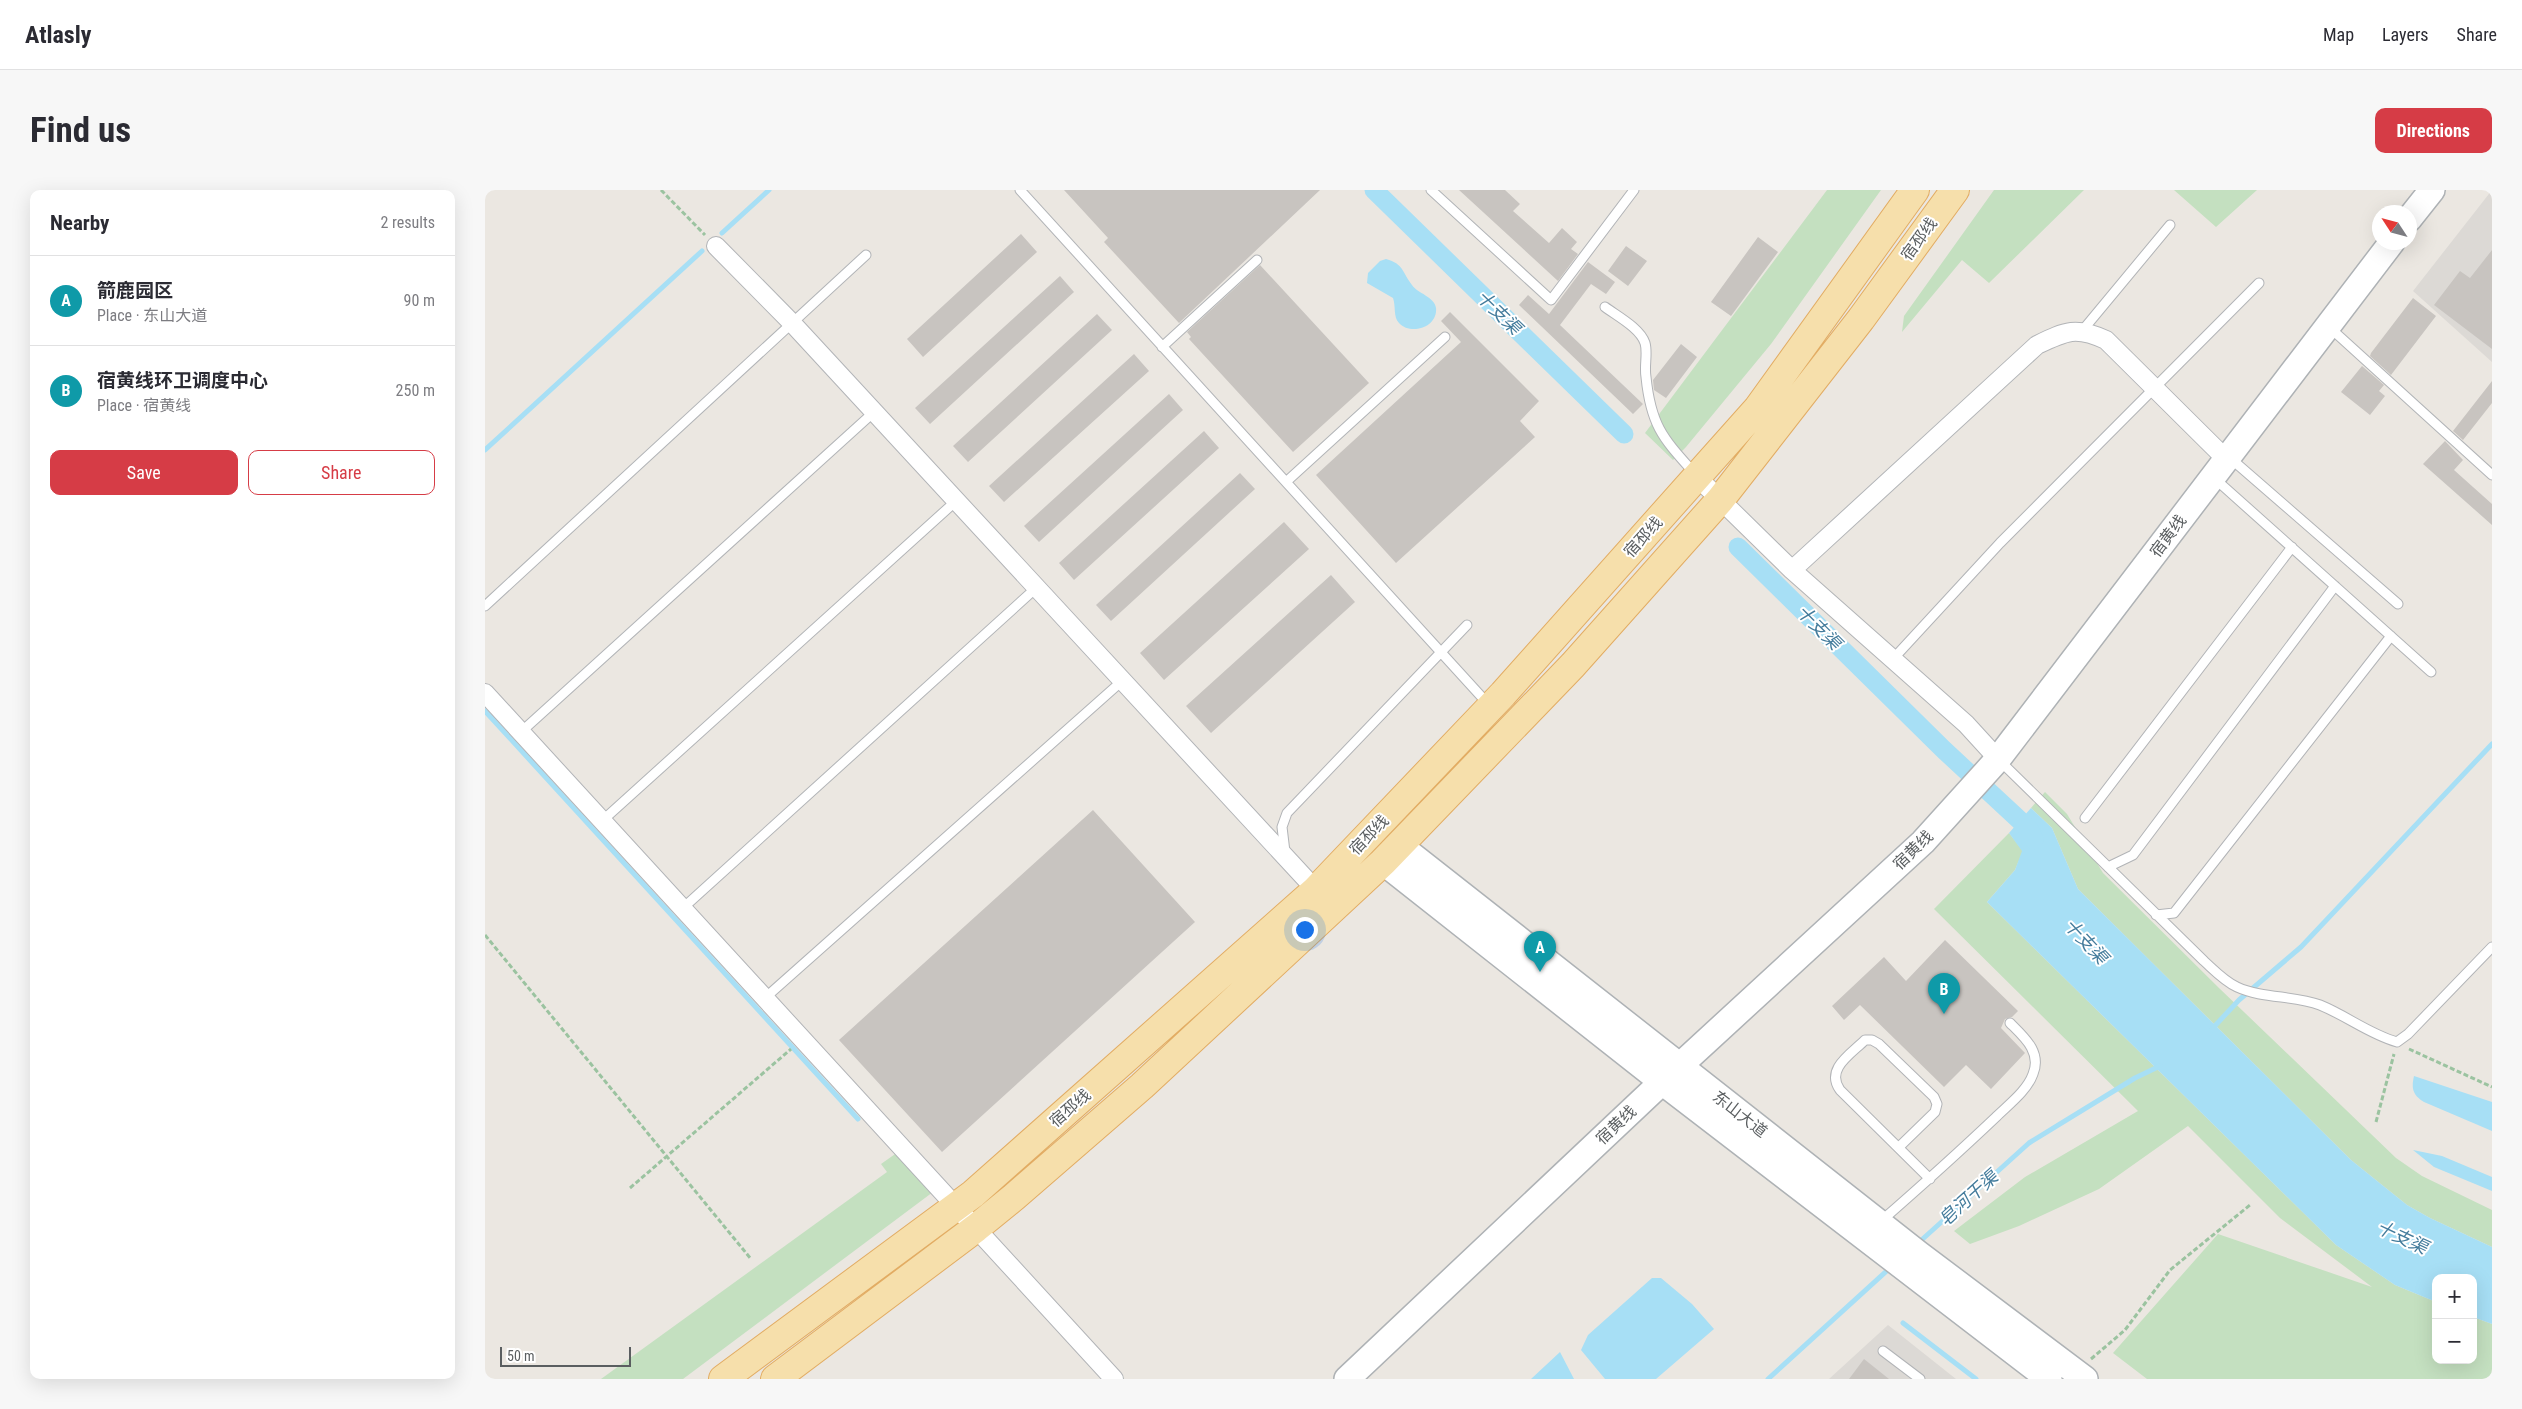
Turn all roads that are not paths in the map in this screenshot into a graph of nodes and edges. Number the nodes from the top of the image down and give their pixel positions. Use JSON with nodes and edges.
{"nodes":[{"id":1,"x":1020,"y":190,"type":"edge"},
{"id":2,"x":1431,"y":190,"type":"edge"},
{"id":3,"x":1634,"y":190,"type":"edge"},
{"id":4,"x":1915,"y":190,"type":"edge"},
{"id":5,"x":1955,"y":190,"type":"edge"},
{"id":6,"x":2432,"y":190,"type":"edge"},
{"id":7,"x":2417,"y":210,"type":"edge"},
{"id":8,"x":2170,"y":224,"type":"dead end"},
{"id":9,"x":716,"y":246,"type":"road end"},
{"id":10,"x":2386,"y":250,"type":"edge"},
{"id":11,"x":866,"y":255,"type":"dead end"},
{"id":12,"x":1257,"y":260,"type":"dead end"},
{"id":13,"x":2259,"y":283,"type":"dead end"},
{"id":14,"x":1605,"y":307,"type":"dead end"},
{"id":15,"x":792,"y":323,"type":"junction"},
{"id":16,"x":2328,"y":326,"type":"junction"},
{"id":17,"x":2082,"y":331,"type":"junction"},
{"id":18,"x":1445,"y":337,"type":"dead end"},
{"id":19,"x":1162,"y":347,"type":"junction"},
{"id":20,"x":2154,"y":388,"type":"junction"},
{"id":21,"x":874,"y":412,"type":"junction"},
{"id":22,"x":2223,"y":465,"type":"junction"},
{"id":23,"x":2492,"y":475,"type":"edge"},
{"id":24,"x":1697,"y":476,"type":"junction"},
{"id":25,"x":1285,"y":482,"type":"junction"},
{"id":26,"x":1720,"y":500,"type":"junction"},
{"id":27,"x":956,"y":501,"type":"junction"},
{"id":28,"x":2292,"y":547,"type":"junction"},
{"id":29,"x":1792,"y":570,"type":"junction"},
{"id":30,"x":2335,"y":586,"type":"junction"},
{"id":31,"x":1036,"y":588,"type":"junction"},
{"id":32,"x":2398,"y":604,"type":"dead end"},
{"id":33,"x":485,"y":606,"type":"edge"},
{"id":34,"x":1467,"y":625,"type":"dead end"},
{"id":35,"x":2391,"y":636,"type":"junction"},
{"id":36,"x":1440,"y":653,"type":"junction"},
{"id":37,"x":1893,"y":659,"type":"junction"},
{"id":38,"x":2431,"y":672,"type":"dead end"},
{"id":39,"x":1122,"y":681,"type":"junction"},
{"id":40,"x":485,"y":693,"type":"edge"},
{"id":41,"x":1491,"y":707,"type":"junction"},
{"id":42,"x":521,"y":732,"type":"junction"},
{"id":43,"x":1995,"y":763,"type":"junction"},
{"id":44,"x":2085,"y":818,"type":"dead end"},
{"id":45,"x":602,"y":821,"type":"junction"},
{"id":46,"x":1391,"y":853,"type":"junction"},
{"id":47,"x":1286,"y":860,"type":"junction"},
{"id":48,"x":2108,"y":867,"type":"junction"},
{"id":49,"x":1316,"y":890,"type":"junction"},
{"id":50,"x":683,"y":908,"type":"junction"},
{"id":51,"x":2156,"y":915,"type":"junction"},
{"id":52,"x":2492,"y":947,"type":"edge"},
{"id":53,"x":765,"y":998,"type":"junction"},
{"id":54,"x":2010,"y":1023,"type":"dead end"},
{"id":55,"x":1670,"y":1074,"type":"junction"},
{"id":56,"x":1899,"y":1148,"type":"junction"},
{"id":57,"x":1930,"y":1178,"type":"junction"},
{"id":58,"x":957,"y":1207,"type":"junction"},
{"id":59,"x":1879,"y":1223,"type":"junction"},
{"id":60,"x":976,"y":1228,"type":"junction"},
{"id":61,"x":1905,"y":1255,"type":"junction"},
{"id":62,"x":1883,"y":1351,"type":"dead end"},
{"id":63,"x":2080,"y":1375,"type":"edge"},
{"id":64,"x":723,"y":1379,"type":"edge"},
{"id":65,"x":775,"y":1379,"type":"edge"},
{"id":66,"x":1114,"y":1379,"type":"edge"},
{"id":67,"x":1347,"y":1379,"type":"edge"},
{"id":68,"x":1920,"y":1379,"type":"edge"},
{"id":69,"x":2049,"y":1379,"type":"edge"}],
"edges":[{"from":1,"to":19,"type":"lane"},
{"from":2,"to":3,"type":"lane"},
{"from":4,"to":24,"type":"main road","name":"宿邳线"},
{"from":5,"to":26,"type":"main road","name":"宿邳线"},
{"from":6,"to":7,"type":"main road"},
{"from":8,"to":17,"type":"lane"},
{"from":9,"to":15,"type":"street"},
{"from":10,"to":16,"type":"main road","name":"宿黄线"},
{"from":11,"to":15,"type":"lane"},
{"from":12,"to":19,"type":"lane"},
{"from":13,"to":20,"type":"lane"},
{"from":14,"to":24,"type":"lane"},
{"from":15,"to":21,"type":"street"},
{"from":15,"to":33,"type":"lane"},
{"from":16,"to":22,"type":"main road","name":"宿黄线"},
{"from":16,"to":23,"type":"lane"},
{"from":17,"to":20,"type":"street"},
{"from":17,"to":29,"type":"street"},
{"from":18,"to":25,"type":"lane"},
{"from":19,"to":25,"type":"lane"},
{"from":20,"to":22,"type":"street"},
{"from":20,"to":37,"type":"lane"},
{"from":21,"to":27,"type":"street"},
{"from":21,"to":42,"type":"lane"},
{"from":22,"to":28,"type":"lane"},
{"from":22,"to":32,"type":"lane"},
{"from":22,"to":43,"type":"main road","name":"宿黄线"},
{"from":24,"to":26,"type":"street"},
{"from":24,"to":41,"type":"main road","name":"宿邳线"},
{"from":25,"to":36,"type":"lane"},
{"from":26,"to":29,"type":"street"},
{"from":26,"to":46,"type":"main road","name":"宿邳线"},
{"from":27,"to":31,"type":"street"},
{"from":27,"to":45,"type":"lane"},
{"from":28,"to":30,"type":"lane"},
{"from":28,"to":44,"type":"lane"},
{"from":29,"to":37,"type":"street"},
{"from":30,"to":35,"type":"lane"},
{"from":30,"to":48,"type":"lane"},
{"from":31,"to":39,"type":"street"},
{"from":31,"to":50,"type":"lane"},
{"from":34,"to":36,"type":"lane"},
{"from":35,"to":38,"type":"lane"},
{"from":35,"to":51,"type":"lane"},
{"from":36,"to":41,"type":"lane"},
{"from":36,"to":47,"type":"lane"},
{"from":37,"to":43,"type":"street"},
{"from":39,"to":47,"type":"street"},
{"from":39,"to":53,"type":"lane"},
{"from":40,"to":42,"type":"street"},
{"from":41,"to":49,"type":"main road","name":"宿邳线"},
{"from":42,"to":45,"type":"street"},
{"from":43,"to":48,"type":"lane"},
{"from":43,"to":55,"type":"main road","name":"宿黄线"},
{"from":45,"to":50,"type":"street"},
{"from":46,"to":55,"type":"main road","name":"东山大道"},
{"from":46,"to":60,"type":"main road","name":"宿邳线"},
{"from":47,"to":49,"type":"street"},
{"from":48,"to":51,"type":"lane"},
{"from":49,"to":58,"type":"main road","name":"宿邳线"},
{"from":50,"to":53,"type":"street"},
{"from":51,"to":52,"type":"lane"},
{"from":53,"to":58,"type":"street"},
{"from":54,"to":57,"type":"lane"},
{"from":55,"to":59,"type":"main road","name":"东山大道"},
{"from":55,"to":61,"type":"main road","name":"东山大道"},
{"from":55,"to":67,"type":"main road","name":"宿黄线"},
{"from":56,"to":56,"type":"lane"},
{"from":56,"to":57,"type":"lane"},
{"from":57,"to":59,"type":"lane"},
{"from":58,"to":60,"type":"street"},
{"from":58,"to":64,"type":"main road","name":"宿邳线"},
{"from":59,"to":61,"type":"main road","name":"东山大道"},
{"from":60,"to":65,"type":"main road","name":"宿邳线"},
{"from":60,"to":66,"type":"street"},
{"from":61,"to":63,"type":"main road","name":"东山大道"},
{"from":61,"to":69,"type":"main road","name":"东山大道"},
{"from":62,"to":68,"type":"lane"}]}
